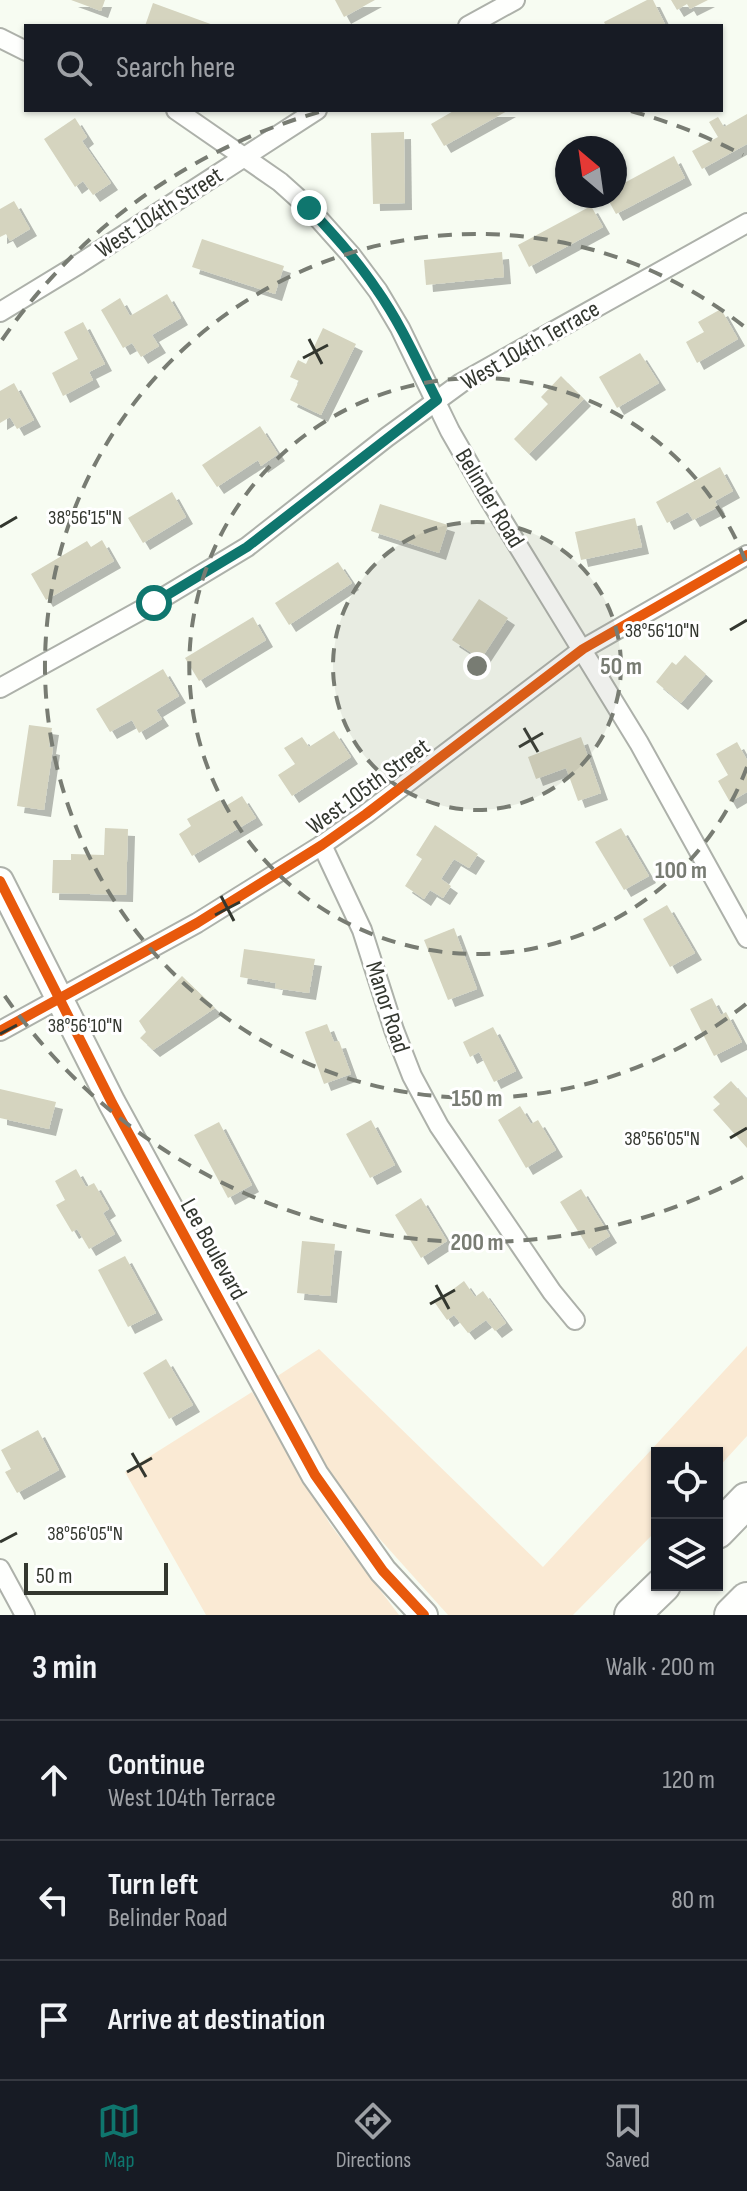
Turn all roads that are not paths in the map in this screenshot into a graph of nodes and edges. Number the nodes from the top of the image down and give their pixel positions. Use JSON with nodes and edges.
{"nodes":[{"id":1,"x":515,"y":0,"type":"edge"},
{"id":2,"x":472,"y":24,"type":"edge"},
{"id":3,"x":0,"y":38,"type":"edge"},
{"id":4,"x":24,"y":50,"type":"edge"},
{"id":5,"x":179,"y":112,"type":"edge"},
{"id":6,"x":314,"y":112,"type":"edge"},
{"id":7,"x":244,"y":155,"type":"junction"},
{"id":8,"x":747,"y":223,"type":"edge"},
{"id":9,"x":0,"y":312,"type":"edge"},
{"id":10,"x":437,"y":400,"type":"junction"},
{"id":11,"x":747,"y":555,"type":"edge"},
{"id":12,"x":583,"y":649,"type":"junction"},
{"id":13,"x":0,"y":688,"type":"edge"},
{"id":14,"x":322,"y":845,"type":"junction"},
{"id":15,"x":0,"y":881,"type":"edge"},
{"id":16,"x":747,"y":938,"type":"edge"},
{"id":17,"x":57,"y":998,"type":"junction"},
{"id":18,"x":0,"y":1031,"type":"edge"},
{"id":19,"x":575,"y":1320,"type":"dead end"},
{"id":20,"x":747,"y":1500,"type":"edge"},
{"id":21,"x":723,"y":1525,"type":"edge"},
{"id":22,"x":0,"y":1569,"type":"edge"},
{"id":23,"x":657,"y":1591,"type":"edge"},
{"id":24,"x":747,"y":1600,"type":"edge"},
{"id":25,"x":25,"y":1615,"type":"edge"},
{"id":26,"x":424,"y":1615,"type":"edge"},
{"id":27,"x":632,"y":1615,"type":"edge"},
{"id":28,"x":732,"y":1615,"type":"edge"}],
"edges":[{"from":1,"to":2,"type":"street"},
{"from":3,"to":4,"type":"street"},
{"from":5,"to":7,"type":"street","name":"Belinder Road"},
{"from":6,"to":7,"type":"street","name":"West 104th Street"},
{"from":7,"to":9,"type":"street","name":"West 104th Street"},
{"from":7,"to":10,"type":"street","name":"Belinder Road"},
{"from":8,"to":10,"type":"street","name":"West 104th Terrace"},
{"from":10,"to":12,"type":"street","name":"Belinder Road"},
{"from":10,"to":13,"type":"street","name":"West 104th Terrace"},
{"from":11,"to":12,"type":"street","name":"West 105th Street"},
{"from":12,"to":14,"type":"street","name":"West 105th Street"},
{"from":12,"to":16,"type":"street","name":"Belinder Road"},
{"from":14,"to":17,"type":"street","name":"West 105th Street"},
{"from":14,"to":19,"type":"street","name":"Manor Road"},
{"from":15,"to":17,"type":"street","name":"Lee Boulevard"},
{"from":17,"to":18,"type":"street","name":"West 105th Street"},
{"from":17,"to":26,"type":"street","name":"Lee Boulevard"},
{"from":20,"to":21,"type":"highway"},
{"from":22,"to":25,"type":"street"},
{"from":23,"to":27,"type":"highway"},
{"from":24,"to":28,"type":"highway"}]}
